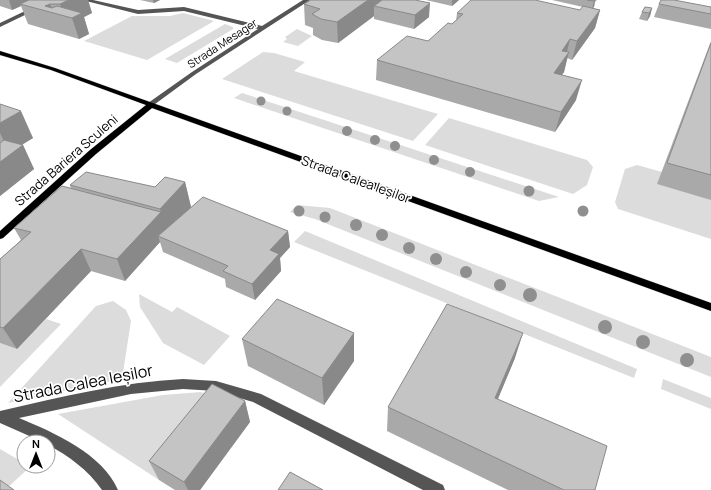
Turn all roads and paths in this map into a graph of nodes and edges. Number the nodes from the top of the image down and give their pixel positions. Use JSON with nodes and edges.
{"nodes":[{"id":1,"x":53,"y":0,"type":"edge"},
{"id":2,"x":85,"y":0,"type":"edge"},
{"id":3,"x":308,"y":0,"type":"edge"},
{"id":4,"x":0,"y":25,"type":"edge"},
{"id":5,"x":262,"y":28,"type":"junction"},
{"id":6,"x":0,"y":53,"type":"edge"},
{"id":7,"x":151,"y":106,"type":"junction"},
{"id":8,"x":0,"y":236,"type":"edge"},
{"id":9,"x":711,"y":307,"type":"edge"},
{"id":10,"x":0,"y":417,"type":"edge"},
{"id":11,"x":111,"y":490,"type":"edge"},
{"id":12,"x":438,"y":490,"type":"edge"}],
"edges":[{"from":1,"to":4,"type":"street"},
{"from":2,"to":5,"type":"street"},
{"from":3,"to":5,"type":"street","name":"Strada Mesager"},
{"from":5,"to":7,"type":"street","name":"Strada Mesager"},
{"from":6,"to":7,"type":"main road","name":"Strada Calea Ieșilor"},
{"from":7,"to":8,"type":"main road","name":"Strada Bariera Sculeni"},
{"from":7,"to":9,"type":"main road","name":"Strada Calea Ieșilor"},
{"from":10,"to":11,"type":"street","name":"Strada Calea Ieșilor"},
{"from":10,"to":12,"type":"street","name":"Strada Calea Ieșilor"}]}
